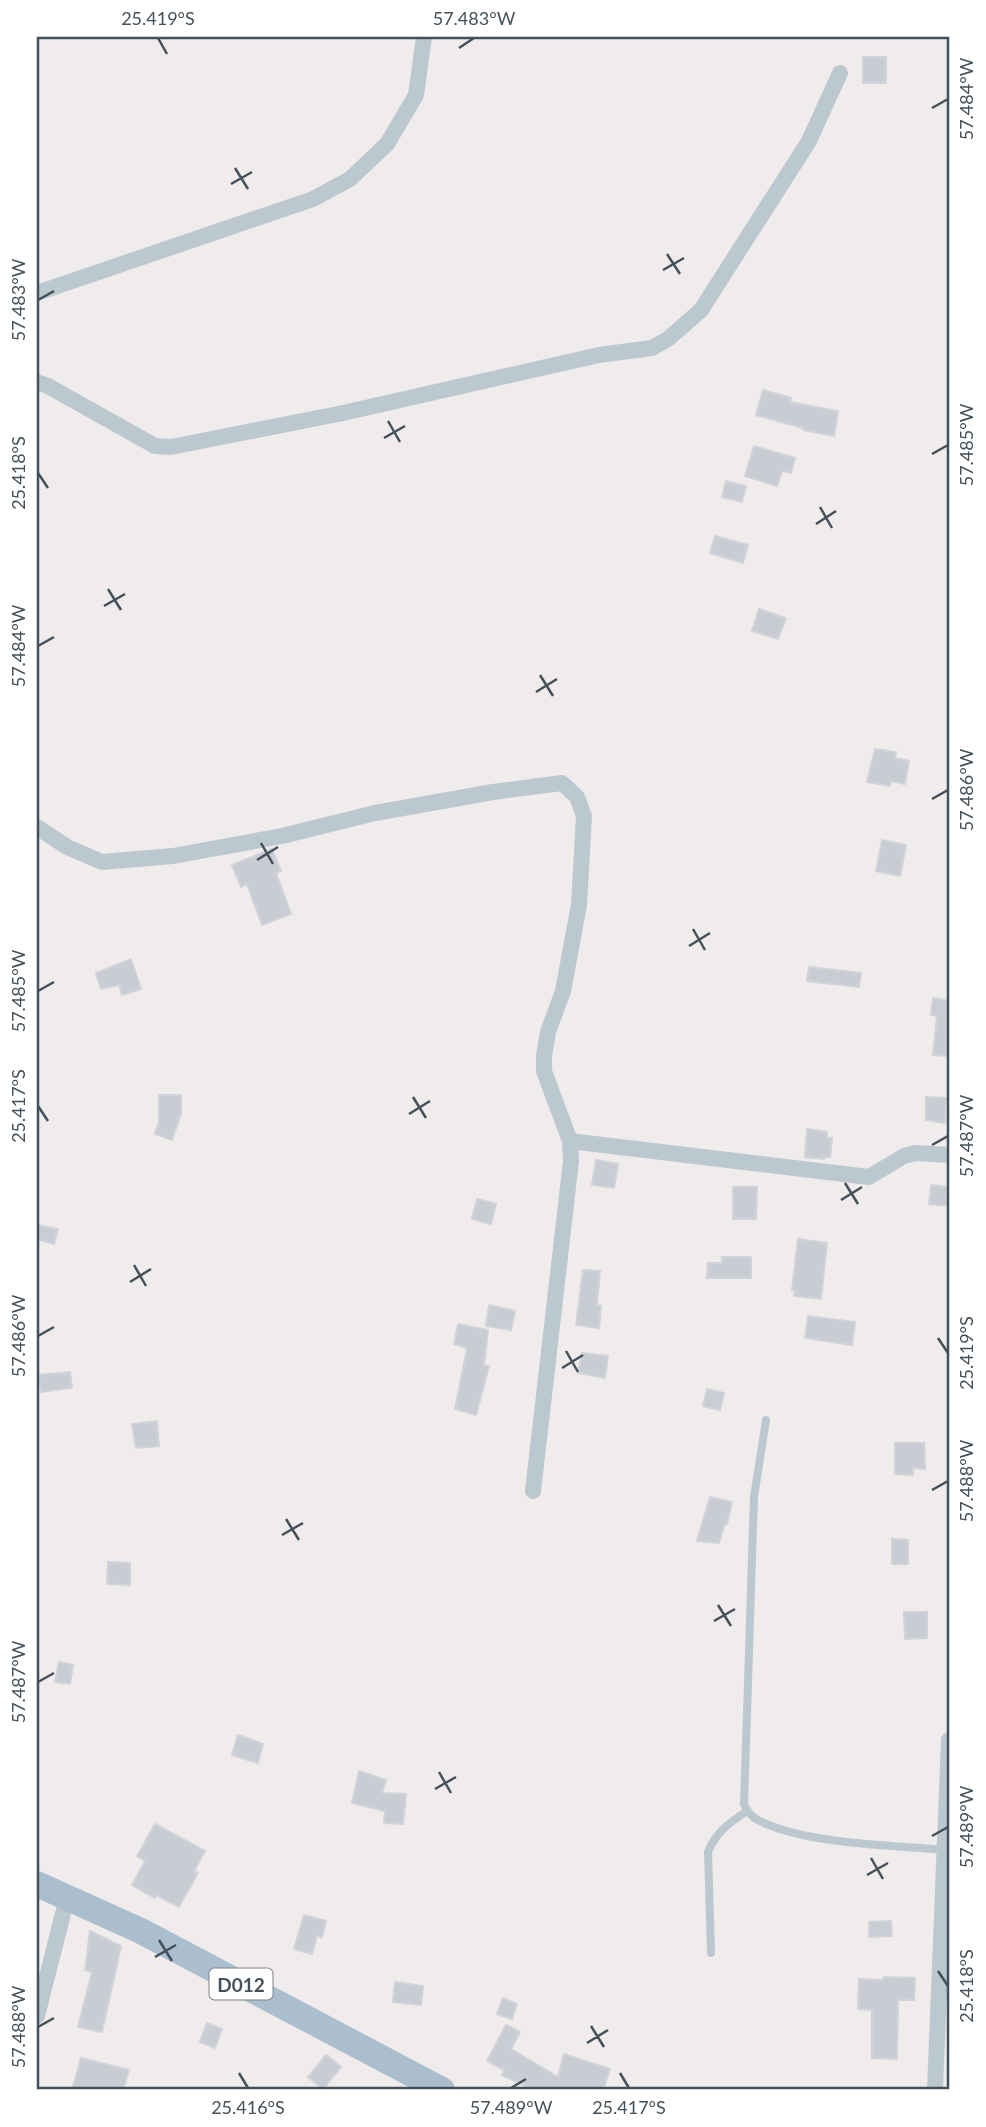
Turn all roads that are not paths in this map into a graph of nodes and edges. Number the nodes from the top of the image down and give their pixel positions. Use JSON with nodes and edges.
{"nodes":[{"id":1,"x":424,"y":37,"type":"edge"},
{"id":2,"x":840,"y":73,"type":"dead end"},
{"id":3,"x":37,"y":293,"type":"edge"},
{"id":4,"x":37,"y":382,"type":"edge"},
{"id":5,"x":37,"y":827,"type":"edge"},
{"id":6,"x":570,"y":1141,"type":"junction"},
{"id":7,"x":949,"y":1154,"type":"edge"},
{"id":8,"x":766,"y":1420,"type":"dead end"},
{"id":9,"x":533,"y":1491,"type":"dead end"},
{"id":10,"x":949,"y":1740,"type":"edge"},
{"id":11,"x":747,"y":1811,"type":"junction"},
{"id":12,"x":944,"y":1850,"type":"junction"},
{"id":13,"x":37,"y":1884,"type":"edge"},
{"id":14,"x":67,"y":1898,"type":"junction"},
{"id":15,"x":711,"y":1953,"type":"dead end"},
{"id":16,"x":37,"y":2015,"type":"edge"},
{"id":17,"x":442,"y":2090,"type":"edge"},
{"id":18,"x":935,"y":2090,"type":"edge"}],
"edges":[{"from":1,"to":3,"type":"street"},
{"from":2,"to":4,"type":"street"},
{"from":5,"to":6,"type":"street"},
{"from":6,"to":7,"type":"street"},
{"from":6,"to":9,"type":"street"},
{"from":8,"to":11,"type":"lane"},
{"from":10,"to":12,"type":"street"},
{"from":11,"to":12,"type":"lane"},
{"from":11,"to":15,"type":"lane"},
{"from":12,"to":18,"type":"street"},
{"from":13,"to":14,"type":"main road","number":"D012"},
{"from":14,"to":16,"type":"street"},
{"from":14,"to":17,"type":"main road","number":"D012"}]}
